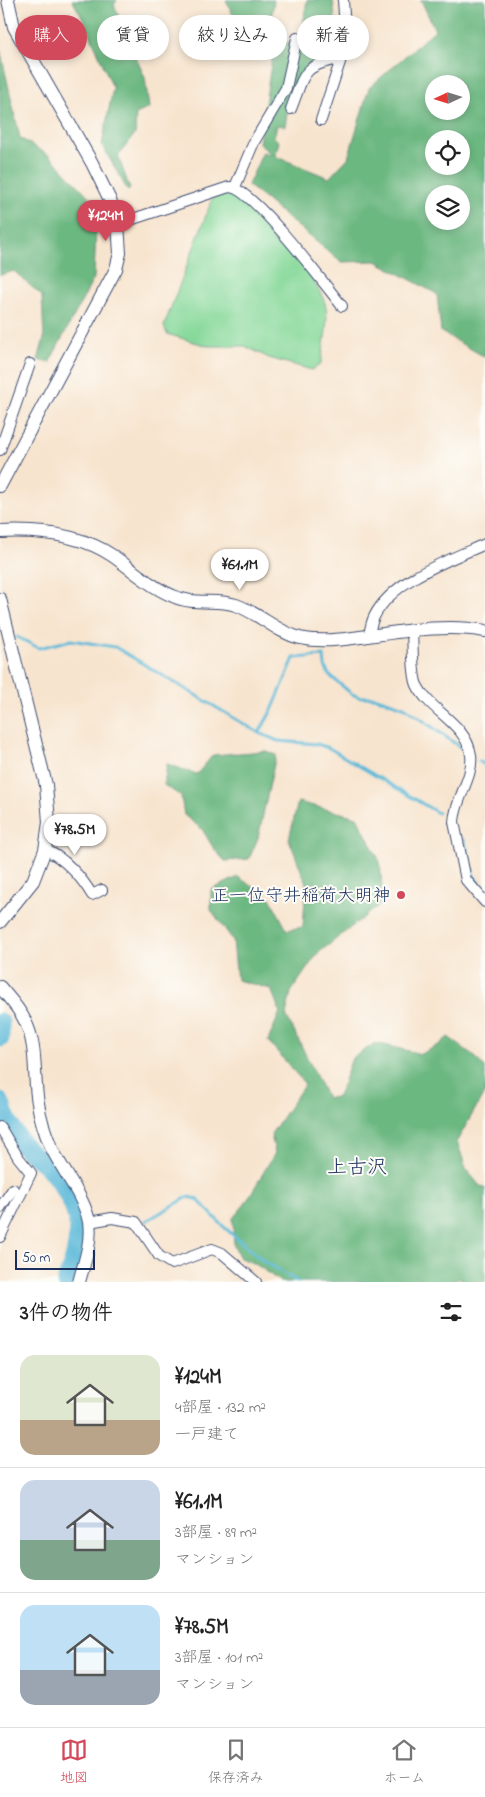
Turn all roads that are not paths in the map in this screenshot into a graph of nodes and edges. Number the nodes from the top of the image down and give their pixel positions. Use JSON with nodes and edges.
{"nodes":[{"id":1,"x":8,"y":0,"type":"edge"},
{"id":2,"x":343,"y":0,"type":"edge"},
{"id":3,"x":344,"y":15,"type":"edge"},
{"id":4,"x":297,"y":38,"type":"dead end"},
{"id":5,"x":334,"y":60,"type":"edge"},
{"id":6,"x":341,"y":60,"type":"edge"},
{"id":7,"x":292,"y":109,"type":"dead end"},
{"id":8,"x":321,"y":120,"type":"dead end"},
{"id":9,"x":235,"y":187,"type":"junction"},
{"id":10,"x":118,"y":224,"type":"junction"},
{"id":11,"x":342,"y":306,"type":"dead end"},
{"id":12,"x":30,"y":364,"type":"dead end"},
{"id":13,"x":0,"y":450,"type":"edge"},
{"id":14,"x":0,"y":486,"type":"edge"},
{"id":15,"x":0,"y":532,"type":"edge"},
{"id":16,"x":485,"y":544,"type":"edge"},
{"id":17,"x":0,"y":599,"type":"edge"},
{"id":18,"x":485,"y":631,"type":"edge"},
{"id":19,"x":412,"y":632,"type":"junction"},
{"id":20,"x":369,"y":636,"type":"junction"},
{"id":21,"x":5,"y":641,"type":"edge"},
{"id":22,"x":45,"y":850,"type":"junction"},
{"id":23,"x":102,"y":890,"type":"dead end"},
{"id":24,"x":485,"y":902,"type":"edge"},
{"id":25,"x":0,"y":922,"type":"edge"},
{"id":26,"x":0,"y":987,"type":"edge"},
{"id":27,"x":0,"y":1127,"type":"edge"},
{"id":28,"x":13,"y":1189,"type":"dead end"},
{"id":29,"x":0,"y":1208,"type":"edge"},
{"id":30,"x":89,"y":1222,"type":"junction"},
{"id":31,"x":0,"y":1237,"type":"edge"},
{"id":32,"x":79,"y":1282,"type":"edge"},
{"id":33,"x":256,"y":1282,"type":"edge"}],
"edges":[{"from":1,"to":10,"type":"street"},
{"from":2,"to":3,"type":"street"},
{"from":4,"to":9,"type":"street"},
{"from":5,"to":7,"type":"street"},
{"from":6,"to":8,"type":"street"},
{"from":9,"to":10,"type":"street"},
{"from":9,"to":11,"type":"street"},
{"from":10,"to":14,"type":"street"},
{"from":12,"to":13,"type":"street"},
{"from":15,"to":20,"type":"street"},
{"from":16,"to":20,"type":"street"},
{"from":17,"to":21,"type":"street"},
{"from":18,"to":19,"type":"street"},
{"from":19,"to":20,"type":"street"},
{"from":19,"to":24,"type":"street"},
{"from":21,"to":22,"type":"street"},
{"from":22,"to":23,"type":"street"},
{"from":22,"to":25,"type":"street"},
{"from":26,"to":30,"type":"street"},
{"from":27,"to":31,"type":"street"},
{"from":28,"to":29,"type":"street"},
{"from":30,"to":32,"type":"street"},
{"from":30,"to":33,"type":"street"}]}
